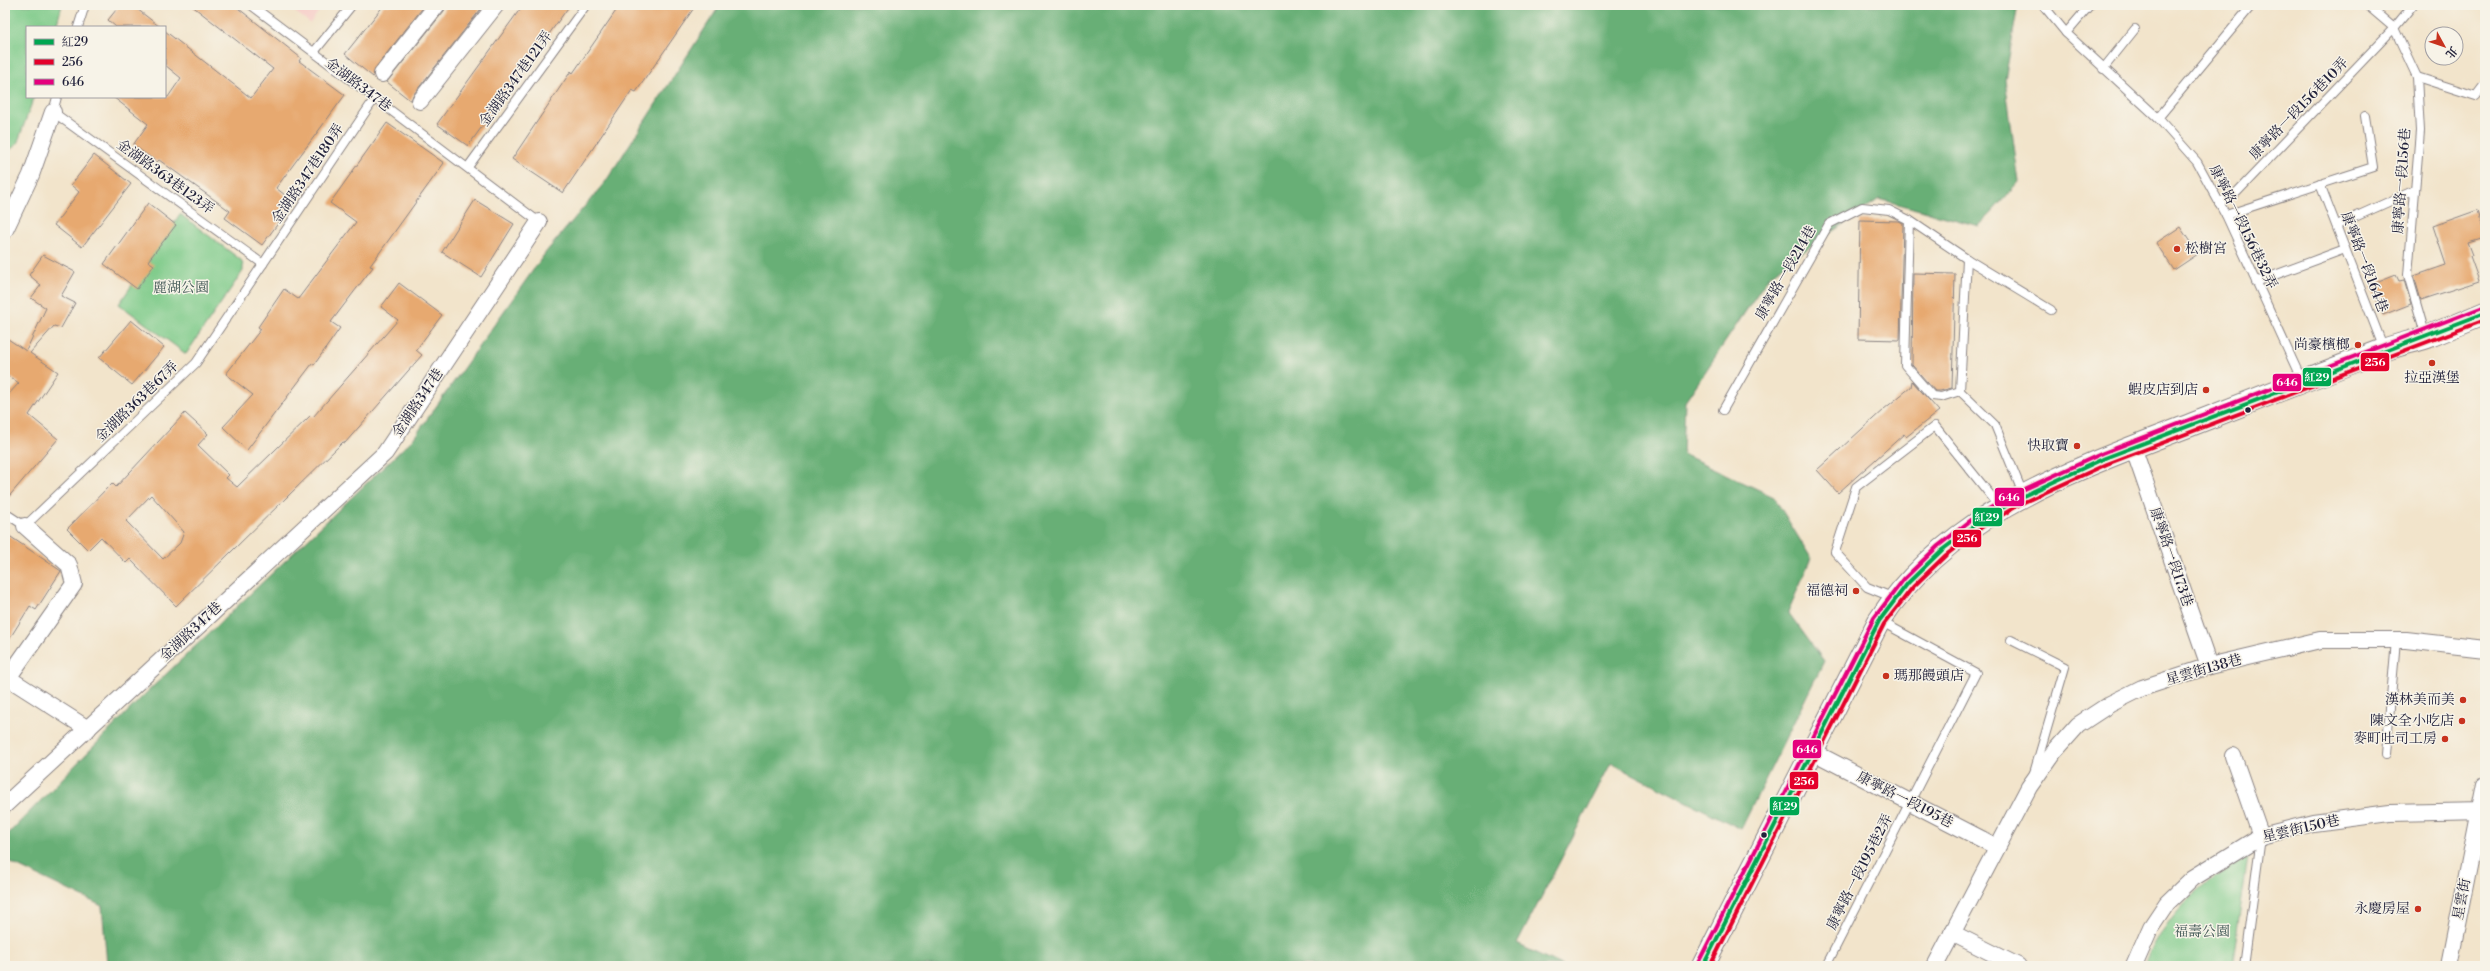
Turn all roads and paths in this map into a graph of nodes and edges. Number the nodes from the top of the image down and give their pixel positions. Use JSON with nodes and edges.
{"nodes":[{"id":1,"x":85,"y":5,"type":"edge"},
{"id":2,"x":251,"y":5,"type":"edge"},
{"id":3,"x":352,"y":5,"type":"edge"},
{"id":4,"x":437,"y":5,"type":"edge"},
{"id":5,"x":496,"y":5,"type":"edge"},
{"id":6,"x":586,"y":5,"type":"edge"},
{"id":7,"x":2043,"y":5,"type":"edge"},
{"id":8,"x":2090,"y":5,"type":"edge"},
{"id":9,"x":2252,"y":5,"type":"edge"},
{"id":10,"x":2367,"y":5,"type":"edge"},
{"id":11,"x":2413,"y":5,"type":"edge"},
{"id":12,"x":78,"y":26,"type":"edge"},
{"id":13,"x":2394,"y":28,"type":"junction"},
{"id":14,"x":2135,"y":29,"type":"dead end"},
{"id":15,"x":2066,"y":33,"type":"junction"},
{"id":16,"x":314,"y":52,"type":"junction"},
{"id":17,"x":2103,"y":69,"type":"junction"},
{"id":18,"x":382,"y":74,"type":"dead end"},
{"id":19,"x":2417,"y":77,"type":"junction"},
{"id":20,"x":2485,"y":84,"type":"edge"},
{"id":21,"x":375,"y":98,"type":"junction"},
{"id":22,"x":420,"y":101,"type":"dead end"},
{"id":23,"x":55,"y":104,"type":"edge"},
{"id":24,"x":2365,"y":116,"type":"dead end"},
{"id":25,"x":2158,"y":118,"type":"junction"},
{"id":26,"x":468,"y":167,"type":"junction"},
{"id":27,"x":2320,"y":184,"type":"junction"},
{"id":28,"x":2415,"y":190,"type":"junction"},
{"id":29,"x":2219,"y":203,"type":"junction"},
{"id":30,"x":2226,"y":215,"type":"junction"},
{"id":31,"x":7,"y":220,"type":"edge"},
{"id":32,"x":1909,"y":220,"type":"junction"},
{"id":33,"x":539,"y":222,"type":"joint"},
{"id":34,"x":2337,"y":225,"type":"junction"},
{"id":35,"x":2346,"y":249,"type":"junction"},
{"id":36,"x":1967,"y":259,"type":"junction"},
{"id":37,"x":263,"y":264,"type":"junction"},
{"id":38,"x":2256,"y":282,"type":"junction"},
{"id":39,"x":2051,"y":310,"type":"dead end"},
{"id":40,"x":2485,"y":313,"type":"edge"},
{"id":41,"x":2426,"y":337,"type":"junction"},
{"id":42,"x":2384,"y":350,"type":"junction"},
{"id":43,"x":2302,"y":381,"type":"junction"},
{"id":44,"x":1960,"y":390,"type":"junction"},
{"id":45,"x":1723,"y":410,"type":"dead end"},
{"id":46,"x":2133,"y":447,"type":"junction"},
{"id":47,"x":2023,"y":494,"type":"junction"},
{"id":48,"x":2000,"y":508,"type":"junction"},
{"id":49,"x":5,"y":513,"type":"edge"},
{"id":50,"x":25,"y":526,"type":"junction"},
{"id":51,"x":1894,"y":598,"type":"junction"},
{"id":52,"x":1879,"y":621,"type":"junction"},
{"id":53,"x":2011,"y":640,"type":"dead end"},
{"id":54,"x":2396,"y":640,"type":"junction"},
{"id":55,"x":2485,"y":649,"type":"edge"},
{"id":56,"x":2208,"y":666,"type":"junction"},
{"id":57,"x":6,"y":677,"type":"edge"},
{"id":58,"x":88,"y":729,"type":"junction"},
{"id":59,"x":1813,"y":752,"type":"junction"},
{"id":60,"x":2386,"y":754,"type":"dead end"},
{"id":61,"x":2233,"y":756,"type":"dead end"},
{"id":62,"x":2485,"y":784,"type":"edge"},
{"id":63,"x":2029,"y":787,"type":"junction"},
{"id":64,"x":1910,"y":803,"type":"junction"},
{"id":65,"x":5,"y":805,"type":"edge"},
{"id":66,"x":2482,"y":810,"type":"edge"},
{"id":67,"x":2261,"y":836,"type":"junction"},
{"id":68,"x":1997,"y":847,"type":"junction"},
{"id":69,"x":1952,"y":933,"type":"junction"},
{"id":70,"x":1703,"y":966,"type":"edge"},
{"id":71,"x":1826,"y":966,"type":"edge"},
{"id":72,"x":1935,"y":966,"type":"edge"},
{"id":73,"x":2018,"y":966,"type":"edge"},
{"id":74,"x":2134,"y":966,"type":"edge"},
{"id":75,"x":2244,"y":966,"type":"edge"},
{"id":76,"x":2450,"y":966,"type":"edge"}],
"edges":[{"from":1,"to":12,"type":"lane"},
{"from":2,"to":16,"type":"lane","name":"金湖路347巷"},
{"from":3,"to":16,"type":"lane"},
{"from":4,"to":18,"type":"street"},
{"from":5,"to":22,"type":"street"},
{"from":6,"to":26,"type":"lane","name":"金湖路347巷121弄"},
{"from":7,"to":15,"type":"lane","name":"康寧路一段156巷32弄"},
{"from":8,"to":15,"type":"lane"},
{"from":9,"to":25,"type":"lane"},
{"from":10,"to":13,"type":"lane"},
{"from":11,"to":13,"type":"lane","name":"康寧路一段156巷10弄"},
{"from":13,"to":19,"type":"lane","name":"康寧路一段156巷"},
{"from":13,"to":29,"type":"lane","name":"康寧路一段156巷10弄"},
{"from":14,"to":17,"type":"lane"},
{"from":15,"to":17,"type":"lane","name":"康寧路一段156巷32弄"},
{"from":16,"to":21,"type":"lane","name":"金湖路347巷"},
{"from":17,"to":25,"type":"lane","name":"康寧路一段156巷32弄"},
{"from":19,"to":20,"type":"lane"},
{"from":19,"to":28,"type":"lane","name":"康寧路一段156巷"},
{"from":21,"to":26,"type":"lane","name":"金湖路347巷"},
{"from":21,"to":37,"type":"lane","name":"金湖路347巷180弄"},
{"from":23,"to":31,"type":"street"},
{"from":23,"to":37,"type":"lane","name":"金湖路363巷123弄"},
{"from":24,"to":27,"type":"lane"},
{"from":25,"to":29,"type":"lane","name":"康寧路一段156巷32弄"},
{"from":26,"to":33,"type":"lane","name":"金湖路347巷"},
{"from":27,"to":30,"type":"lane"},
{"from":27,"to":34,"type":"lane","name":"康寧路一段164巷"},
{"from":28,"to":34,"type":"lane"},
{"from":28,"to":41,"type":"lane","name":"康寧路一段156巷"},
{"from":29,"to":30,"type":"lane","name":"康寧路一段156巷32弄"},
{"from":30,"to":38,"type":"lane","name":"康寧路一段156巷32弄"},
{"from":32,"to":36,"type":"lane","name":"康寧路一段214巷"},
{"from":32,"to":44,"type":"lane"},
{"from":32,"to":45,"type":"lane","name":"康寧路一段214巷"},
{"from":33,"to":58,"type":"street","name":"金湖路347巷"},
{"from":34,"to":35,"type":"lane","name":"康寧路一段164巷"},
{"from":35,"to":38,"type":"lane"},
{"from":35,"to":42,"type":"lane","name":"康寧路一段164巷"},
{"from":36,"to":39,"type":"lane","name":"康寧路一段214巷"},
{"from":36,"to":44,"type":"lane"},
{"from":37,"to":50,"type":"lane","name":"金湖路363巷67弄"},
{"from":38,"to":43,"type":"lane","name":"康寧路一段156巷32弄"},
{"from":40,"to":41,"type":"street"},
{"from":41,"to":42,"type":"street"},
{"from":42,"to":43,"type":"street"},
{"from":43,"to":46,"type":"street"},
{"from":44,"to":47,"type":"lane"},
{"from":46,"to":47,"type":"street"},
{"from":46,"to":56,"type":"street","name":"康寧路一段173巷"},
{"from":47,"to":48,"type":"street"},
{"from":48,"to":51,"type":"street"},
{"from":48,"to":51,"type":"lane"},
{"from":49,"to":50,"type":"lane"},
{"from":50,"to":57,"type":"street"},
{"from":51,"to":52,"type":"street"},
{"from":52,"to":59,"type":"street"},
{"from":52,"to":64,"type":"lane","name":"康寧路一段195巷2弄"},
{"from":53,"to":63,"type":"lane"},
{"from":54,"to":55,"type":"street","name":"星雲街138巷"},
{"from":54,"to":56,"type":"street","name":"星雲街138巷"},
{"from":54,"to":60,"type":"lane"},
{"from":56,"to":63,"type":"street","name":"星雲街138巷"},
{"from":57,"to":58,"type":"street"},
{"from":58,"to":65,"type":"street","name":"金湖路347巷"},
{"from":59,"to":64,"type":"street","name":"康寧路一段195巷"},
{"from":59,"to":70,"type":"street"},
{"from":61,"to":67,"type":"street"},
{"from":62,"to":66,"type":"street","name":"星雲街"},
{"from":63,"to":68,"type":"street","name":"星雲街138巷"},
{"from":64,"to":68,"type":"street","name":"康寧路一段195巷"},
{"from":64,"to":71,"type":"lane","name":"康寧路一段195巷2弄"},
{"from":66,"to":67,"type":"street","name":"星雲街150巷"},
{"from":66,"to":76,"type":"street","name":"星雲街"},
{"from":67,"to":74,"type":"street","name":"星雲街150巷"},
{"from":67,"to":75,"type":"lane"},
{"from":68,"to":69,"type":"street","name":"星雲街138巷"},
{"from":69,"to":72,"type":"street","name":"星雲街138巷"},
{"from":69,"to":73,"type":"street"}]}
